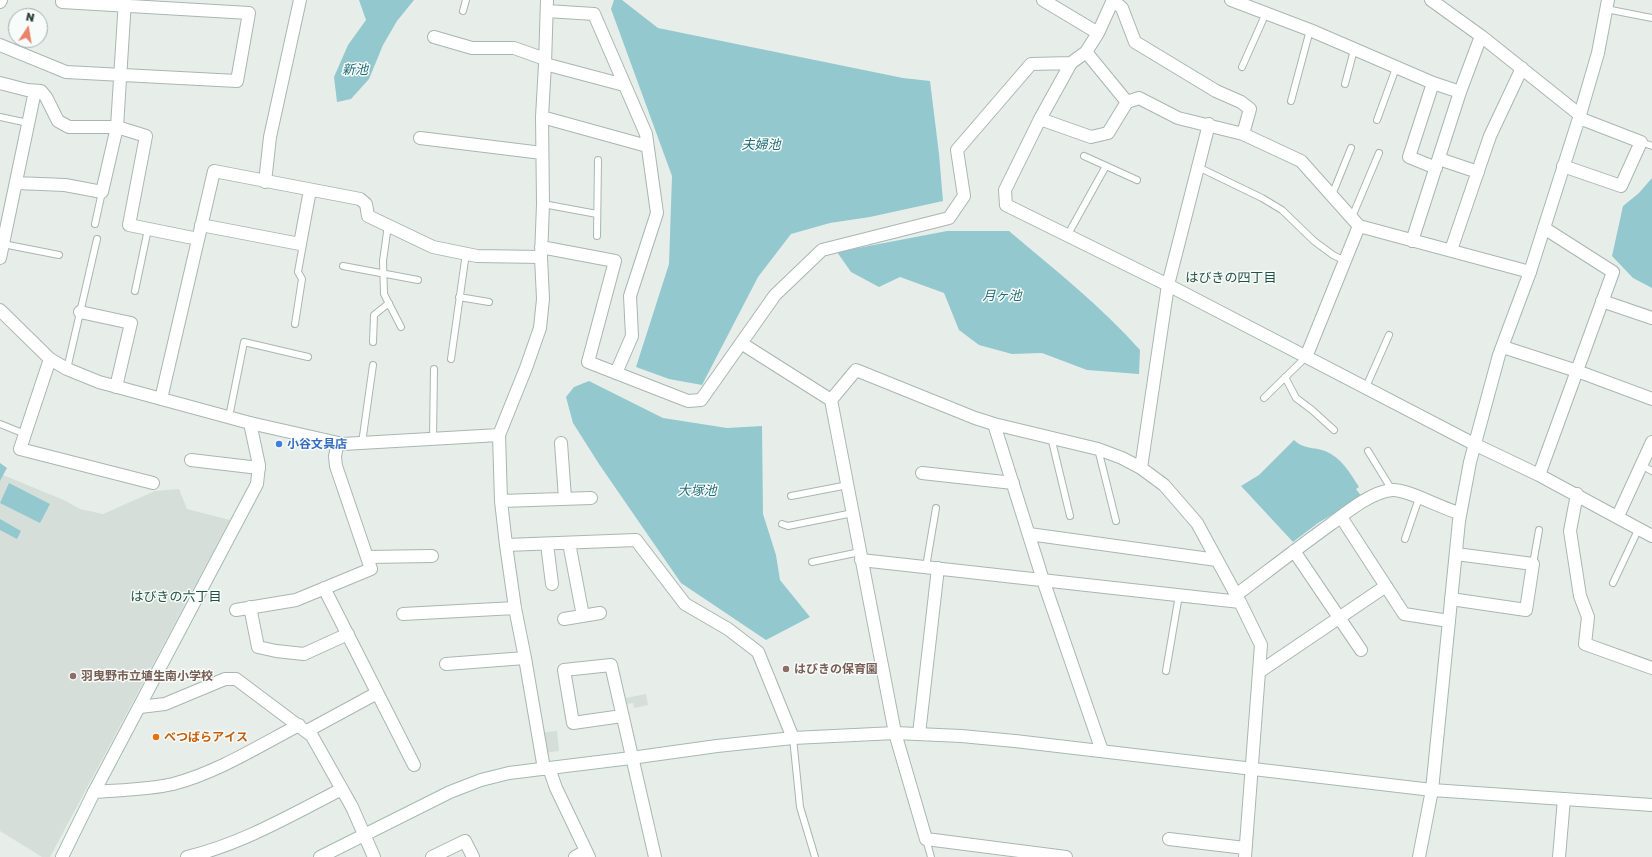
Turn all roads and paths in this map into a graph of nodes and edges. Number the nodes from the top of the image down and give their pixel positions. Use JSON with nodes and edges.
{"nodes":[{"id":1,"x":62,"y":0,"type":"edge"},
{"id":2,"x":300,"y":0,"type":"edge"},
{"id":3,"x":466,"y":0,"type":"edge"},
{"id":4,"x":1043,"y":0,"type":"edge"},
{"id":5,"x":1231,"y":0,"type":"edge"},
{"id":6,"x":1431,"y":0,"type":"edge"},
{"id":7,"x":1114,"y":1,"type":"edge"},
{"id":8,"x":125,"y":3,"type":"edge"},
{"id":9,"x":1607,"y":5,"type":"edge"},
{"id":10,"x":547,"y":6,"type":"edge"},
{"id":11,"x":463,"y":11,"type":"dead end"},
{"id":12,"x":1266,"y":13,"type":"junction"},
{"id":13,"x":1652,"y":18,"type":"edge"},
{"id":14,"x":1310,"y":30,"type":"junction"},
{"id":15,"x":1098,"y":33,"type":"junction"},
{"id":16,"x":1481,"y":36,"type":"junction"},
{"id":17,"x":434,"y":37,"type":"dead end"},
{"id":18,"x":0,"y":45,"type":"edge"},
{"id":19,"x":1354,"y":50,"type":"junction"},
{"id":20,"x":1086,"y":52,"type":"junction"},
{"id":21,"x":545,"y":62,"type":"junction"},
{"id":22,"x":1071,"y":63,"type":"junction"},
{"id":23,"x":1242,"y":67,"type":"dead end"},
{"id":24,"x":1396,"y":68,"type":"junction"},
{"id":25,"x":1522,"y":68,"type":"junction"},
{"id":26,"x":121,"y":75,"type":"junction"},
{"id":27,"x":0,"y":83,"type":"edge"},
{"id":28,"x":1433,"y":83,"type":"junction"},
{"id":29,"x":1345,"y":84,"type":"dead end"},
{"id":30,"x":624,"y":85,"type":"junction"},
{"id":31,"x":35,"y":91,"type":"junction"},
{"id":32,"x":1460,"y":92,"type":"junction"},
{"id":33,"x":1291,"y":101,"type":"dead end"},
{"id":34,"x":1127,"y":102,"type":"junction"},
{"id":35,"x":1580,"y":116,"type":"junction"},
{"id":36,"x":0,"y":117,"type":"edge"},
{"id":37,"x":542,"y":117,"type":"junction"},
{"id":38,"x":1040,"y":119,"type":"junction"},
{"id":39,"x":1377,"y":120,"type":"dead end"},
{"id":40,"x":28,"y":123,"type":"junction"},
{"id":41,"x":1209,"y":124,"type":"junction"},
{"id":42,"x":117,"y":127,"type":"junction"},
{"id":43,"x":1243,"y":134,"type":"junction"},
{"id":44,"x":420,"y":138,"type":"dead end"},
{"id":45,"x":1647,"y":144,"type":"edge"},
{"id":46,"x":648,"y":146,"type":"junction"},
{"id":47,"x":1351,"y":148,"type":"dead end"},
{"id":48,"x":542,"y":153,"type":"junction"},
{"id":49,"x":1379,"y":153,"type":"dead end"},
{"id":50,"x":1084,"y":156,"type":"dead end"},
{"id":51,"x":598,"y":160,"type":"dead end"},
{"id":52,"x":1437,"y":163,"type":"junction"},
{"id":53,"x":1106,"y":166,"type":"junction"},
{"id":54,"x":1564,"y":166,"type":"junction"},
{"id":55,"x":1198,"y":167,"type":"junction"},
{"id":56,"x":1478,"y":172,"type":"junction"},
{"id":57,"x":1137,"y":180,"type":"dead end"},
{"id":58,"x":264,"y":182,"type":"junction"},
{"id":59,"x":16,"y":183,"type":"junction"},
{"id":60,"x":310,"y":190,"type":"junction"},
{"id":61,"x":102,"y":192,"type":"junction"},
{"id":62,"x":1332,"y":195,"type":"junction"},
{"id":63,"x":543,"y":204,"type":"junction"},
{"id":64,"x":597,"y":214,"type":"junction"},
{"id":65,"x":1356,"y":222,"type":"junction"},
{"id":66,"x":95,"y":224,"type":"dead end"},
{"id":67,"x":202,"y":225,"type":"junction"},
{"id":68,"x":388,"y":225,"type":"junction"},
{"id":69,"x":1544,"y":228,"type":"junction"},
{"id":70,"x":148,"y":229,"type":"junction"},
{"id":71,"x":597,"y":236,"type":"dead end"},
{"id":72,"x":1067,"y":236,"type":"junction"},
{"id":73,"x":97,"y":238,"type":"dead end"},
{"id":74,"x":198,"y":239,"type":"junction"},
{"id":75,"x":1412,"y":241,"type":"junction"},
{"id":76,"x":3,"y":244,"type":"junction"},
{"id":77,"x":300,"y":244,"type":"junction"},
{"id":78,"x":1451,"y":250,"type":"junction"},
{"id":79,"x":541,"y":252,"type":"junction"},
{"id":80,"x":466,"y":253,"type":"junction"},
{"id":81,"x":58,"y":255,"type":"dead end"},
{"id":82,"x":0,"y":258,"type":"edge"},
{"id":83,"x":1345,"y":261,"type":"junction"},
{"id":84,"x":343,"y":266,"type":"dead end"},
{"id":85,"x":1530,"y":272,"type":"junction"},
{"id":86,"x":382,"y":273,"type":"junction"},
{"id":87,"x":418,"y":280,"type":"dead end"},
{"id":88,"x":1168,"y":285,"type":"junction"},
{"id":89,"x":135,"y":291,"type":"dead end"},
{"id":90,"x":459,"y":297,"type":"junction"},
{"id":91,"x":1602,"y":301,"type":"junction"},
{"id":92,"x":490,"y":302,"type":"dead end"},
{"id":93,"x":389,"y":303,"type":"junction"},
{"id":94,"x":0,"y":310,"type":"edge"},
{"id":95,"x":80,"y":312,"type":"junction"},
{"id":96,"x":1652,"y":318,"type":"edge"},
{"id":97,"x":295,"y":324,"type":"dead end"},
{"id":98,"x":401,"y":327,"type":"dead end"},
{"id":99,"x":1389,"y":335,"type":"dead end"},
{"id":100,"x":373,"y":342,"type":"dead end"},
{"id":101,"x":741,"y":343,"type":"junction"},
{"id":102,"x":1502,"y":347,"type":"junction"},
{"id":103,"x":308,"y":357,"type":"dead end"},
{"id":104,"x":1306,"y":357,"type":"junction"},
{"id":105,"x":50,"y":359,"type":"junction"},
{"id":106,"x":450,"y":359,"type":"dead end"},
{"id":107,"x":373,"y":365,"type":"dead end"},
{"id":108,"x":67,"y":369,"type":"junction"},
{"id":109,"x":434,"y":369,"type":"dead end"},
{"id":110,"x":1577,"y":371,"type":"junction"},
{"id":111,"x":616,"y":373,"type":"junction"},
{"id":112,"x":1285,"y":378,"type":"junction"},
{"id":113,"x":116,"y":387,"type":"junction"},
{"id":114,"x":1366,"y":387,"type":"junction"},
{"id":115,"x":1264,"y":398,"type":"dead end"},
{"id":116,"x":161,"y":399,"type":"junction"},
{"id":117,"x":1652,"y":399,"type":"edge"},
{"id":118,"x":831,"y":400,"type":"junction"},
{"id":119,"x":229,"y":417,"type":"junction"},
{"id":120,"x":250,"y":423,"type":"junction"},
{"id":121,"x":0,"y":424,"type":"edge"},
{"id":122,"x":994,"y":424,"type":"junction"},
{"id":123,"x":1334,"y":430,"type":"dead end"},
{"id":124,"x":25,"y":434,"type":"junction"},
{"id":125,"x":499,"y":435,"type":"junction"},
{"id":126,"x":1051,"y":437,"type":"junction"},
{"id":127,"x":433,"y":439,"type":"junction"},
{"id":128,"x":1652,"y":442,"type":"edge"},
{"id":129,"x":338,"y":443,"type":"junction"},
{"id":130,"x":362,"y":443,"type":"junction"},
{"id":131,"x":561,"y":443,"type":"dead end"},
{"id":132,"x":1474,"y":444,"type":"junction"},
{"id":133,"x":1098,"y":449,"type":"junction"},
{"id":134,"x":1368,"y":451,"type":"dead end"},
{"id":135,"x":191,"y":460,"type":"dead end"},
{"id":136,"x":259,"y":468,"type":"junction"},
{"id":137,"x":1141,"y":468,"type":"junction"},
{"id":138,"x":1647,"y":468,"type":"edge"},
{"id":139,"x":922,"y":473,"type":"dead end"},
{"id":140,"x":1540,"y":474,"type":"junction"},
{"id":141,"x":153,"y":483,"type":"dead end"},
{"id":142,"x":1013,"y":483,"type":"junction"},
{"id":143,"x":848,"y":484,"type":"junction"},
{"id":144,"x":1392,"y":490,"type":"junction"},
{"id":145,"x":1577,"y":494,"type":"junction"},
{"id":146,"x":791,"y":496,"type":"dead end"},
{"id":147,"x":565,"y":498,"type":"junction"},
{"id":148,"x":591,"y":498,"type":"dead end"},
{"id":149,"x":1419,"y":498,"type":"junction"},
{"id":150,"x":501,"y":500,"type":"junction"},
{"id":151,"x":936,"y":508,"type":"dead end"},
{"id":152,"x":853,"y":513,"type":"junction"},
{"id":153,"x":1460,"y":513,"type":"junction"},
{"id":154,"x":1070,"y":516,"type":"dead end"},
{"id":155,"x":1618,"y":516,"type":"junction"},
{"id":156,"x":1341,"y":517,"type":"junction"},
{"id":157,"x":1116,"y":520,"type":"dead end"},
{"id":158,"x":782,"y":524,"type":"dead end"},
{"id":159,"x":1639,"y":528,"type":"junction"},
{"id":160,"x":1539,"y":530,"type":"dead end"},
{"id":161,"x":1029,"y":534,"type":"junction"},
{"id":162,"x":1652,"y":536,"type":"edge"},
{"id":163,"x":1405,"y":538,"type":"dead end"},
{"id":164,"x":570,"y":543,"type":"junction"},
{"id":165,"x":547,"y":544,"type":"junction"},
{"id":166,"x":506,"y":545,"type":"junction"},
{"id":167,"x":1294,"y":552,"type":"junction"},
{"id":168,"x":1456,"y":554,"type":"junction"},
{"id":169,"x":432,"y":556,"type":"dead end"},
{"id":170,"x":861,"y":556,"type":"junction"},
{"id":171,"x":367,"y":557,"type":"junction"},
{"id":172,"x":1217,"y":560,"type":"junction"},
{"id":173,"x":812,"y":562,"type":"dead end"},
{"id":174,"x":1533,"y":564,"type":"junction"},
{"id":175,"x":926,"y":567,"type":"junction"},
{"id":176,"x":938,"y":568,"type":"junction"},
{"id":177,"x":1043,"y":580,"type":"junction"},
{"id":178,"x":1613,"y":583,"type":"dead end"},
{"id":179,"x":552,"y":584,"type":"dead end"},
{"id":180,"x":1386,"y":586,"type":"junction"},
{"id":181,"x":324,"y":588,"type":"junction"},
{"id":182,"x":1179,"y":595,"type":"junction"},
{"id":183,"x":1238,"y":599,"type":"junction"},
{"id":184,"x":1451,"y":599,"type":"junction"},
{"id":185,"x":250,"y":607,"type":"junction"},
{"id":186,"x":515,"y":608,"type":"junction"},
{"id":187,"x":236,"y":610,"type":"dead end"},
{"id":188,"x":600,"y":613,"type":"dead end"},
{"id":189,"x":403,"y":614,"type":"dead end"},
{"id":190,"x":583,"y":616,"type":"junction"},
{"id":191,"x":1339,"y":618,"type":"junction"},
{"id":192,"x":564,"y":619,"type":"dead end"},
{"id":193,"x":1449,"y":621,"type":"junction"},
{"id":194,"x":348,"y":634,"type":"junction"},
{"id":195,"x":1361,"y":650,"type":"dead end"},
{"id":196,"x":525,"y":658,"type":"junction"},
{"id":197,"x":446,"y":664,"type":"dead end"},
{"id":198,"x":1652,"y":668,"type":"edge"},
{"id":199,"x":1166,"y":671,"type":"dead end"},
{"id":200,"x":1259,"y":672,"type":"junction"},
{"id":201,"x":377,"y":693,"type":"junction"},
{"id":202,"x":140,"y":707,"type":"junction"},
{"id":203,"x":622,"y":716,"type":"junction"},
{"id":204,"x":303,"y":728,"type":"junction"},
{"id":205,"x":895,"y":733,"type":"junction"},
{"id":206,"x":919,"y":734,"type":"junction"},
{"id":207,"x":793,"y":738,"type":"junction"},
{"id":208,"x":1102,"y":751,"type":"junction"},
{"id":209,"x":632,"y":758,"type":"junction"},
{"id":210,"x":414,"y":765,"type":"dead end"},
{"id":211,"x":547,"y":768,"type":"junction"},
{"id":212,"x":1251,"y":769,"type":"junction"},
{"id":213,"x":342,"y":789,"type":"junction"},
{"id":214,"x":1432,"y":790,"type":"junction"},
{"id":215,"x":94,"y":792,"type":"junction"},
{"id":216,"x":1564,"y":799,"type":"junction"},
{"id":217,"x":1652,"y":805,"type":"edge"},
{"id":218,"x":364,"y":835,"type":"junction"},
{"id":219,"x":926,"y":839,"type":"junction"},
{"id":220,"x":1169,"y":839,"type":"dead end"},
{"id":221,"x":1245,"y":852,"type":"edge"},
{"id":222,"x":588,"y":854,"type":"edge"},
{"id":223,"x":1045,"y":856,"type":"edge"},
{"id":224,"x":62,"y":857,"type":"edge"},
{"id":225,"x":187,"y":857,"type":"edge"},
{"id":226,"x":320,"y":857,"type":"edge"},
{"id":227,"x":374,"y":857,"type":"edge"},
{"id":228,"x":432,"y":857,"type":"edge"},
{"id":229,"x":473,"y":857,"type":"edge"},
{"id":230,"x":575,"y":857,"type":"edge"},
{"id":231,"x":655,"y":857,"type":"edge"},
{"id":232,"x":816,"y":857,"type":"edge"},
{"id":233,"x":931,"y":857,"type":"edge"},
{"id":234,"x":1066,"y":857,"type":"edge"},
{"id":235,"x":1420,"y":857,"type":"edge"},
{"id":236,"x":1559,"y":857,"type":"edge"}],
"edges":[{"from":1,"to":8,"type":"street"},
{"from":2,"to":58,"type":"street"},
{"from":3,"to":11,"type":"lane"},
{"from":4,"to":15,"type":"street"},
{"from":5,"to":12,"type":"street"},
{"from":6,"to":16,"type":"street"},
{"from":7,"to":15,"type":"street"},
{"from":7,"to":43,"type":"street"},
{"from":8,"to":26,"type":"street"},
{"from":8,"to":26,"type":"street"},
{"from":9,"to":13,"type":"lane"},
{"from":9,"to":35,"type":"street"},
{"from":10,"to":21,"type":"street"},
{"from":10,"to":30,"type":"street"},
{"from":12,"to":14,"type":"street"},
{"from":12,"to":23,"type":"lane"},
{"from":14,"to":19,"type":"street"},
{"from":14,"to":33,"type":"lane"},
{"from":15,"to":20,"type":"street"},
{"from":16,"to":25,"type":"street"},
{"from":16,"to":32,"type":"street"},
{"from":17,"to":21,"type":"street"},
{"from":18,"to":26,"type":"street"},
{"from":19,"to":24,"type":"street"},
{"from":19,"to":29,"type":"lane"},
{"from":20,"to":22,"type":"street"},
{"from":20,"to":34,"type":"street"},
{"from":21,"to":30,"type":"street"},
{"from":21,"to":37,"type":"street"},
{"from":22,"to":38,"type":"street"},
{"from":22,"to":101,"type":"street"},
{"from":24,"to":28,"type":"street"},
{"from":24,"to":39,"type":"lane"},
{"from":25,"to":35,"type":"street"},
{"from":25,"to":56,"type":"street"},
{"from":26,"to":42,"type":"street"},
{"from":27,"to":31,"type":"street"},
{"from":28,"to":32,"type":"street"},
{"from":28,"to":52,"type":"street"},
{"from":30,"to":46,"type":"street"},
{"from":31,"to":40,"type":"street"},
{"from":31,"to":42,"type":"street"},
{"from":32,"to":52,"type":"street"},
{"from":34,"to":38,"type":"street"},
{"from":34,"to":41,"type":"street"},
{"from":35,"to":45,"type":"street"},
{"from":35,"to":54,"type":"street"},
{"from":36,"to":40,"type":"lane"},
{"from":37,"to":46,"type":"street"},
{"from":37,"to":48,"type":"street"},
{"from":38,"to":72,"type":"street"},
{"from":40,"to":59,"type":"street"},
{"from":41,"to":43,"type":"street"},
{"from":41,"to":55,"type":"street"},
{"from":42,"to":61,"type":"street"},
{"from":42,"to":70,"type":"street"},
{"from":43,"to":62,"type":"street"},
{"from":44,"to":48,"type":"street"},
{"from":45,"to":54,"type":"street"},
{"from":46,"to":111,"type":"street"},
{"from":47,"to":62,"type":"lane"},
{"from":48,"to":63,"type":"street"},
{"from":49,"to":65,"type":"lane"},
{"from":50,"to":53,"type":"lane"},
{"from":51,"to":64,"type":"lane"},
{"from":52,"to":56,"type":"street"},
{"from":52,"to":75,"type":"street"},
{"from":53,"to":57,"type":"lane"},
{"from":53,"to":72,"type":"lane"},
{"from":54,"to":69,"type":"street"},
{"from":55,"to":83,"type":"lane"},
{"from":55,"to":88,"type":"street"},
{"from":56,"to":78,"type":"street"},
{"from":58,"to":60,"type":"street"},
{"from":58,"to":67,"type":"street"},
{"from":59,"to":61,"type":"street"},
{"from":59,"to":76,"type":"street"},
{"from":60,"to":68,"type":"street"},
{"from":60,"to":77,"type":"street"},
{"from":61,"to":66,"type":"lane"},
{"from":62,"to":65,"type":"street"},
{"from":63,"to":64,"type":"lane"},
{"from":63,"to":79,"type":"street"},
{"from":64,"to":71,"type":"lane"},
{"from":65,"to":75,"type":"street"},
{"from":65,"to":83,"type":"street"},
{"from":67,"to":74,"type":"street"},
{"from":67,"to":77,"type":"street"},
{"from":68,"to":80,"type":"street"},
{"from":68,"to":86,"type":"lane"},
{"from":69,"to":85,"type":"street"},
{"from":69,"to":91,"type":"street"},
{"from":70,"to":74,"type":"street"},
{"from":70,"to":89,"type":"lane"},
{"from":72,"to":88,"type":"street"},
{"from":73,"to":95,"type":"lane"},
{"from":74,"to":116,"type":"street"},
{"from":75,"to":78,"type":"street"},
{"from":76,"to":81,"type":"lane"},
{"from":76,"to":82,"type":"street"},
{"from":77,"to":97,"type":"lane"},
{"from":78,"to":85,"type":"street"},
{"from":79,"to":80,"type":"street"},
{"from":79,"to":111,"type":"street"},
{"from":79,"to":125,"type":"street"},
{"from":80,"to":90,"type":"lane"},
{"from":83,"to":104,"type":"street"},
{"from":84,"to":86,"type":"lane"},
{"from":85,"to":102,"type":"street"},
{"from":86,"to":87,"type":"lane"},
{"from":86,"to":93,"type":"lane"},
{"from":88,"to":104,"type":"street"},
{"from":88,"to":137,"type":"street"},
{"from":90,"to":92,"type":"lane"},
{"from":90,"to":106,"type":"lane"},
{"from":91,"to":96,"type":"street"},
{"from":91,"to":110,"type":"street"},
{"from":93,"to":98,"type":"lane"},
{"from":93,"to":100,"type":"lane"},
{"from":94,"to":105,"type":"street"},
{"from":95,"to":108,"type":"lane"},
{"from":95,"to":113,"type":"street"},
{"from":99,"to":114,"type":"lane"},
{"from":101,"to":111,"type":"street"},
{"from":101,"to":118,"type":"street"},
{"from":102,"to":110,"type":"street"},
{"from":102,"to":132,"type":"street"},
{"from":103,"to":119,"type":"lane"},
{"from":104,"to":112,"type":"lane"},
{"from":104,"to":114,"type":"street"},
{"from":105,"to":108,"type":"street"},
{"from":105,"to":124,"type":"street"},
{"from":107,"to":130,"type":"lane"},
{"from":108,"to":113,"type":"street"},
{"from":109,"to":127,"type":"lane"},
{"from":110,"to":117,"type":"street"},
{"from":110,"to":140,"type":"street"},
{"from":112,"to":115,"type":"lane"},
{"from":112,"to":123,"type":"lane"},
{"from":113,"to":116,"type":"street"},
{"from":114,"to":132,"type":"street"},
{"from":116,"to":119,"type":"street"},
{"from":118,"to":122,"type":"street"},
{"from":118,"to":143,"type":"street"},
{"from":119,"to":120,"type":"street"},
{"from":120,"to":129,"type":"street"},
{"from":120,"to":136,"type":"street"},
{"from":121,"to":124,"type":"lane"},
{"from":122,"to":126,"type":"street"},
{"from":122,"to":142,"type":"street"},
{"from":124,"to":141,"type":"street"},
{"from":125,"to":127,"type":"street"},
{"from":125,"to":150,"type":"street"},
{"from":126,"to":133,"type":"street"},
{"from":126,"to":154,"type":"lane"},
{"from":127,"to":130,"type":"street"},
{"from":128,"to":138,"type":"street"},
{"from":129,"to":130,"type":"street"},
{"from":129,"to":171,"type":"street"},
{"from":131,"to":147,"type":"street"},
{"from":132,"to":140,"type":"street"},
{"from":132,"to":153,"type":"street"},
{"from":133,"to":137,"type":"street"},
{"from":133,"to":157,"type":"lane"},
{"from":134,"to":144,"type":"lane"},
{"from":135,"to":136,"type":"street"},
{"from":136,"to":202,"type":"street"},
{"from":137,"to":172,"type":"street"},
{"from":138,"to":155,"type":"street"},
{"from":139,"to":142,"type":"street"},
{"from":140,"to":145,"type":"street"},
{"from":142,"to":161,"type":"street"},
{"from":143,"to":146,"type":"lane"},
{"from":143,"to":152,"type":"street"},
{"from":144,"to":149,"type":"street"},
{"from":144,"to":156,"type":"street"},
{"from":145,"to":155,"type":"street"},
{"from":145,"to":198,"type":"street"},
{"from":147,"to":148,"type":"street"},
{"from":147,"to":150,"type":"street"},
{"from":149,"to":153,"type":"street"},
{"from":149,"to":163,"type":"lane"},
{"from":150,"to":166,"type":"street"},
{"from":151,"to":175,"type":"lane"},
{"from":152,"to":158,"type":"lane"},
{"from":152,"to":170,"type":"street"},
{"from":153,"to":168,"type":"street"},
{"from":155,"to":159,"type":"street"},
{"from":156,"to":167,"type":"street"},
{"from":156,"to":180,"type":"street"},
{"from":159,"to":162,"type":"street"},
{"from":159,"to":178,"type":"lane"},
{"from":160,"to":174,"type":"lane"},
{"from":161,"to":172,"type":"street"},
{"from":161,"to":177,"type":"street"},
{"from":164,"to":165,"type":"street"},
{"from":164,"to":190,"type":"street"},
{"from":164,"to":207,"type":"street"},
{"from":165,"to":166,"type":"street"},
{"from":165,"to":179,"type":"street"},
{"from":166,"to":186,"type":"street"},
{"from":167,"to":183,"type":"street"},
{"from":167,"to":191,"type":"street"},
{"from":168,"to":174,"type":"street"},
{"from":168,"to":184,"type":"street"},
{"from":169,"to":171,"type":"street"},
{"from":170,"to":173,"type":"lane"},
{"from":170,"to":175,"type":"street"},
{"from":170,"to":205,"type":"street"},
{"from":171,"to":181,"type":"street"},
{"from":172,"to":183,"type":"street"},
{"from":174,"to":184,"type":"street"},
{"from":175,"to":176,"type":"street"},
{"from":176,"to":177,"type":"street"},
{"from":176,"to":206,"type":"street"},
{"from":177,"to":182,"type":"street"},
{"from":177,"to":208,"type":"street"},
{"from":180,"to":191,"type":"street"},
{"from":180,"to":193,"type":"street"},
{"from":181,"to":185,"type":"street"},
{"from":181,"to":194,"type":"street"},
{"from":182,"to":183,"type":"street"},
{"from":182,"to":199,"type":"lane"},
{"from":183,"to":200,"type":"street"},
{"from":184,"to":193,"type":"street"},
{"from":185,"to":187,"type":"street"},
{"from":185,"to":194,"type":"street"},
{"from":186,"to":189,"type":"street"},
{"from":186,"to":196,"type":"street"},
{"from":188,"to":190,"type":"street"},
{"from":190,"to":192,"type":"street"},
{"from":191,"to":195,"type":"street"},
{"from":191,"to":200,"type":"street"},
{"from":193,"to":214,"type":"street"},
{"from":194,"to":201,"type":"street"},
{"from":196,"to":197,"type":"street"},
{"from":196,"to":211,"type":"street"},
{"from":200,"to":212,"type":"street"},
{"from":201,"to":204,"type":"street"},
{"from":201,"to":210,"type":"street"},
{"from":202,"to":204,"type":"street"},
{"from":202,"to":215,"type":"street"},
{"from":203,"to":203,"type":"street"},
{"from":203,"to":209,"type":"street"},
{"from":204,"to":213,"type":"street"},
{"from":204,"to":215,"type":"street"},
{"from":205,"to":206,"type":"street"},
{"from":205,"to":207,"type":"street"},
{"from":205,"to":219,"type":"street"},
{"from":206,"to":208,"type":"street"},
{"from":207,"to":209,"type":"street"},
{"from":207,"to":232,"type":"lane"},
{"from":208,"to":212,"type":"street"},
{"from":209,"to":211,"type":"street"},
{"from":209,"to":231,"type":"street"},
{"from":211,"to":218,"type":"street"},
{"from":211,"to":222,"type":"street"},
{"from":212,"to":214,"type":"street"},
{"from":212,"to":221,"type":"street"},
{"from":213,"to":218,"type":"street"},
{"from":213,"to":225,"type":"street"},
{"from":214,"to":216,"type":"street"},
{"from":214,"to":235,"type":"street"},
{"from":215,"to":224,"type":"street"},
{"from":216,"to":217,"type":"street"},
{"from":216,"to":236,"type":"street"},
{"from":218,"to":226,"type":"street"},
{"from":218,"to":227,"type":"street"},
{"from":219,"to":223,"type":"street"},
{"from":219,"to":233,"type":"lane"},
{"from":220,"to":221,"type":"street"},
{"from":222,"to":230,"type":"street"},
{"from":223,"to":234,"type":"street"},
{"from":228,"to":229,"type":"street"}]}
